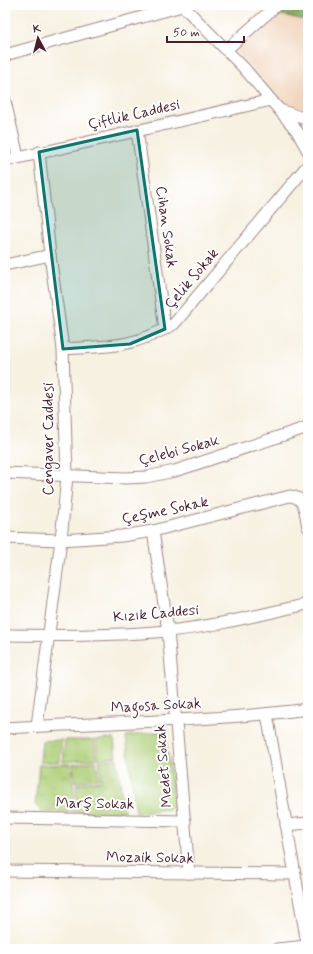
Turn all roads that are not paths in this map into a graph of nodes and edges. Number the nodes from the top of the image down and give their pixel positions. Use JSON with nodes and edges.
{"nodes":[{"id":1,"x":182,"y":5,"type":"edge"},
{"id":2,"x":277,"y":5,"type":"edge"},
{"id":3,"x":226,"y":50,"type":"junction"},
{"id":4,"x":5,"y":55,"type":"edge"},
{"id":5,"x":270,"y":100,"type":"junction"},
{"id":6,"x":5,"y":101,"type":"edge"},
{"id":7,"x":279,"y":110,"type":"junction"},
{"id":8,"x":308,"y":120,"type":"edge"},
{"id":9,"x":137,"y":130,"type":"junction"},
{"id":10,"x":308,"y":150,"type":"edge"},
{"id":11,"x":39,"y":152,"type":"junction"},
{"id":12,"x":18,"y":157,"type":"junction"},
{"id":13,"x":5,"y":161,"type":"edge"},
{"id":14,"x":308,"y":165,"type":"edge"},
{"id":15,"x":50,"y":255,"type":"junction"},
{"id":16,"x":5,"y":265,"type":"edge"},
{"id":17,"x":165,"y":329,"type":"junction"},
{"id":18,"x":63,"y":349,"type":"junction"},
{"id":19,"x":308,"y":427,"type":"edge"},
{"id":20,"x":5,"y":473,"type":"edge"},
{"id":21,"x":67,"y":476,"type":"junction"},
{"id":22,"x":308,"y":527,"type":"edge"},
{"id":23,"x":153,"y":531,"type":"junction"},
{"id":24,"x":5,"y":538,"type":"edge"},
{"id":25,"x":61,"y":540,"type":"junction"},
{"id":26,"x":308,"y":604,"type":"edge"},
{"id":27,"x":168,"y":631,"type":"junction"},
{"id":28,"x":5,"y":635,"type":"edge"},
{"id":29,"x":49,"y":636,"type":"junction"},
{"id":30,"x":308,"y":709,"type":"edge"},
{"id":31,"x":267,"y":714,"type":"junction"},
{"id":32,"x":175,"y":720,"type":"junction"},
{"id":33,"x":36,"y":726,"type":"junction"},
{"id":34,"x":5,"y":728,"type":"edge"},
{"id":35,"x":5,"y":818,"type":"edge"},
{"id":36,"x":185,"y":821,"type":"junction"},
{"id":37,"x":308,"y":823,"type":"edge"},
{"id":38,"x":286,"y":825,"type":"junction"},
{"id":39,"x":5,"y":871,"type":"edge"},
{"id":40,"x":189,"y":873,"type":"junction"},
{"id":41,"x":295,"y":874,"type":"junction"},
{"id":42,"x":307,"y":948,"type":"edge"},
{"id":43,"x":276,"y":949,"type":"edge"}],
"edges":[{"from":1,"to":3,"type":"street"},
{"from":1,"to":4,"type":"street"},
{"from":2,"to":3,"type":"street"},
{"from":3,"to":5,"type":"street"},
{"from":5,"to":7,"type":"street"},
{"from":5,"to":9,"type":"street","name":"Çiftlik Caddesi"},
{"from":6,"to":12,"type":"street"},
{"from":7,"to":8,"type":"street"},
{"from":7,"to":10,"type":"street"},
{"from":9,"to":11,"type":"street","name":"Çiftlik Caddesi"},
{"from":9,"to":17,"type":"street","name":"Cihan Sokak"},
{"from":11,"to":12,"type":"street","name":"Çiftlik Caddesi"},
{"from":11,"to":15,"type":"street","name":"Cengaver Caddesi"},
{"from":12,"to":13,"type":"street","name":"Çiftlik Caddesi"},
{"from":14,"to":17,"type":"street","name":"Çelik Sokak"},
{"from":15,"to":16,"type":"street"},
{"from":15,"to":18,"type":"street","name":"Cengaver Caddesi"},
{"from":17,"to":18,"type":"street","name":"Çelik Sokak"},
{"from":18,"to":21,"type":"street","name":"Cengaver Caddesi"},
{"from":19,"to":21,"type":"street","name":"Çelebi Sokak"},
{"from":20,"to":21,"type":"street","name":"Çelebi Sokak"},
{"from":21,"to":25,"type":"street","name":"Cengaver Caddesi"},
{"from":22,"to":23,"type":"street","name":"Çeşme Sokak"},
{"from":23,"to":25,"type":"street","name":"Çeşme Sokak"},
{"from":23,"to":27,"type":"street","name":"Medet Sokak"},
{"from":24,"to":25,"type":"street","name":"Çeşme Sokak"},
{"from":25,"to":29,"type":"street","name":"Cengaver Caddesi"},
{"from":26,"to":27,"type":"street","name":"Kızık Caddesi"},
{"from":27,"to":29,"type":"street","name":"Kızık Caddesi"},
{"from":27,"to":32,"type":"street","name":"Medet Sokak"},
{"from":28,"to":29,"type":"street","name":"Kızık Caddesi"},
{"from":29,"to":33,"type":"street","name":"Cengaver Caddesi"},
{"from":30,"to":31,"type":"street","name":"Magosa Sokak"},
{"from":31,"to":32,"type":"street","name":"Magosa Sokak"},
{"from":31,"to":38,"type":"street"},
{"from":32,"to":33,"type":"street","name":"Magosa Sokak"},
{"from":32,"to":36,"type":"street","name":"Medet Sokak"},
{"from":33,"to":34,"type":"street","name":"Magosa Sokak"},
{"from":35,"to":36,"type":"street","name":"Marş Sokak"},
{"from":36,"to":40,"type":"street","name":"Medet Sokak"},
{"from":37,"to":38,"type":"street"},
{"from":38,"to":41,"type":"street"},
{"from":39,"to":40,"type":"street","name":"Mozaik Sokak"},
{"from":40,"to":41,"type":"street","name":"Mozaik Sokak"},
{"from":41,"to":42,"type":"street"},
{"from":42,"to":43,"type":"street"}]}
